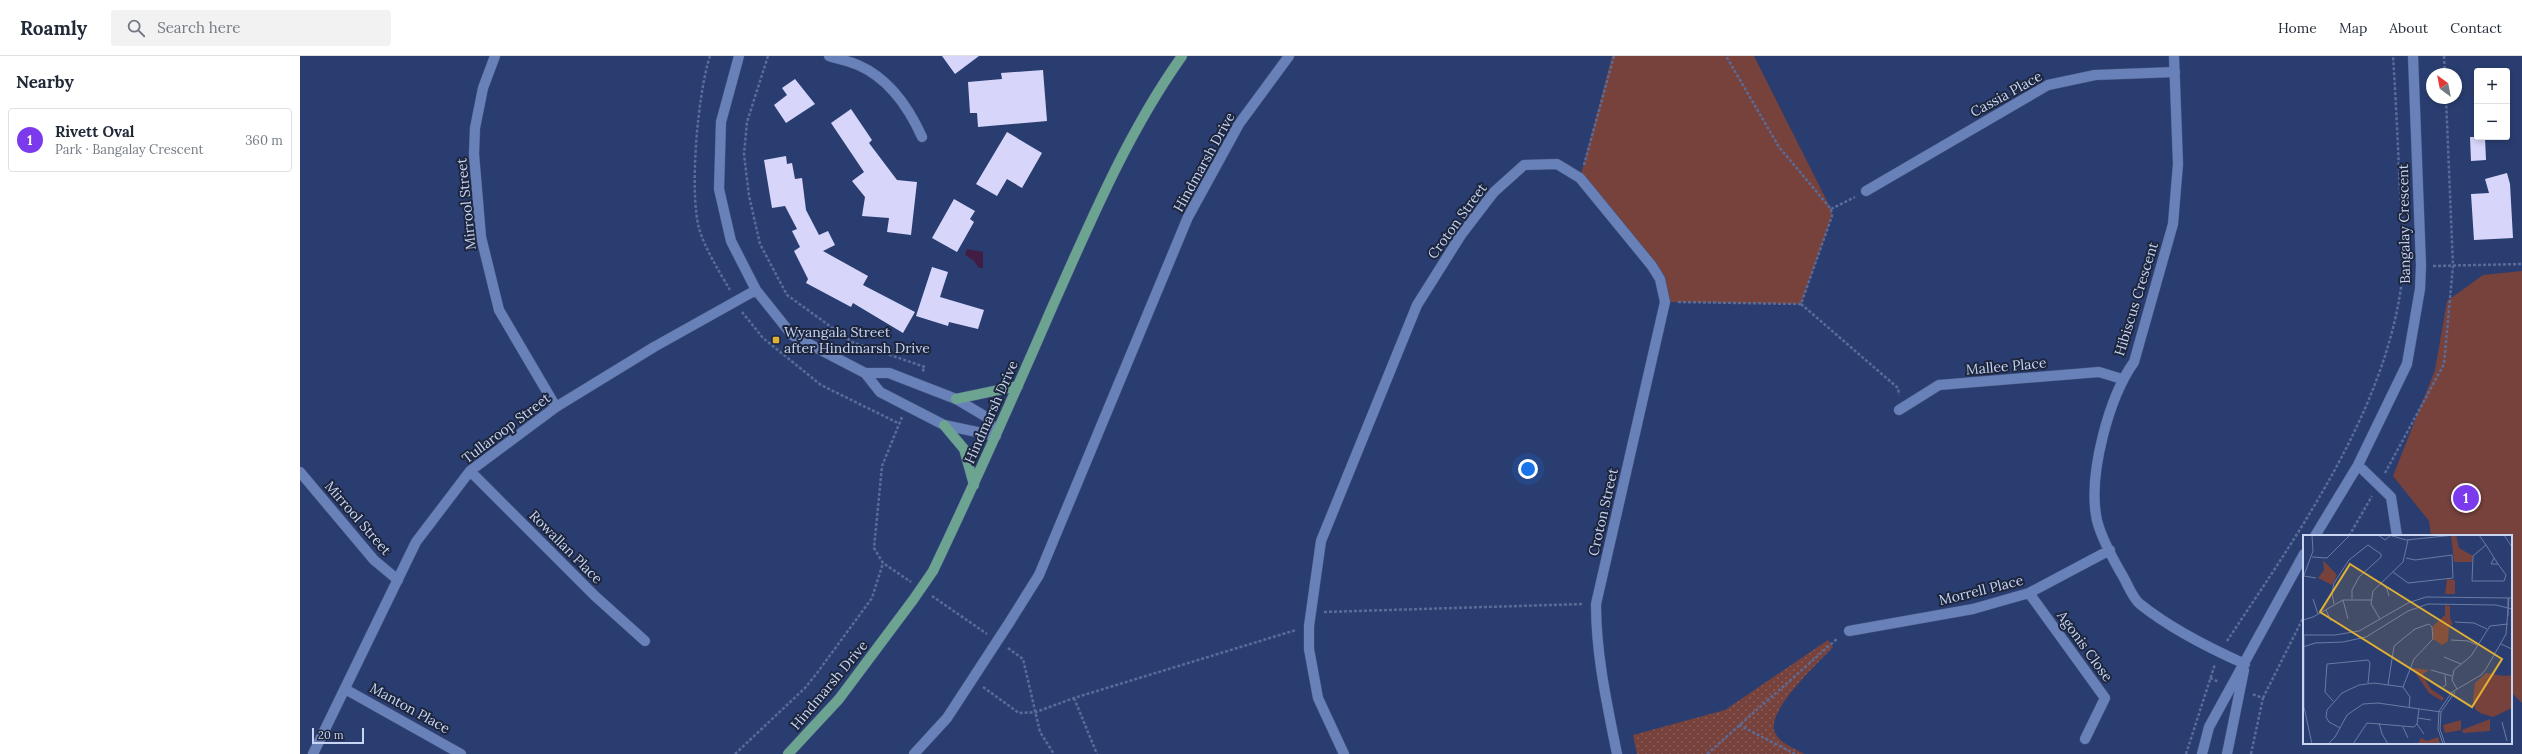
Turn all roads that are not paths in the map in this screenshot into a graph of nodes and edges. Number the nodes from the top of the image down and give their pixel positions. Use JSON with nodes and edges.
{"nodes":[{"id":1,"x":495,"y":56,"type":"edge"},
{"id":2,"x":739,"y":56,"type":"edge"},
{"id":3,"x":829,"y":56,"type":"edge"},
{"id":4,"x":1182,"y":56,"type":"edge"},
{"id":5,"x":1289,"y":56,"type":"edge"},
{"id":6,"x":2174,"y":56,"type":"edge"},
{"id":7,"x":2413,"y":56,"type":"edge"},
{"id":8,"x":2175,"y":72,"type":"junction"},
{"id":9,"x":922,"y":137,"type":"dead end"},
{"id":10,"x":1866,"y":191,"type":"road end"},
{"id":11,"x":756,"y":290,"type":"junction"},
{"id":12,"x":865,"y":373,"type":"junction"},
{"id":13,"x":2122,"y":379,"type":"junction"},
{"id":14,"x":1018,"y":386,"type":"junction"},
{"id":15,"x":956,"y":399,"type":"junction"},
{"id":16,"x":556,"y":407,"type":"junction"},
{"id":17,"x":1899,"y":410,"type":"road end"},
{"id":18,"x":944,"y":425,"type":"junction"},
{"id":19,"x":996,"y":436,"type":"junction"},
{"id":20,"x":2358,"y":465,"type":"junction"},
{"id":21,"x":470,"y":471,"type":"junction"},
{"id":22,"x":300,"y":472,"type":"edge"},
{"id":23,"x":974,"y":485,"type":"junction"},
{"id":24,"x":2316,"y":535,"type":"edge"},
{"id":25,"x":2397,"y":535,"type":"edge"},
{"id":26,"x":2110,"y":550,"type":"junction"},
{"id":27,"x":2303,"y":556,"type":"edge"},
{"id":28,"x":398,"y":580,"type":"junction"},
{"id":29,"x":2029,"y":593,"type":"junction"},
{"id":30,"x":1849,"y":631,"type":"road end"},
{"id":31,"x":645,"y":641,"type":"dead end"},
{"id":32,"x":2245,"y":664,"type":"junction"},
{"id":33,"x":345,"y":689,"type":"junction"},
{"id":34,"x":2085,"y":739,"type":"dead end"},
{"id":35,"x":313,"y":754,"type":"edge"},
{"id":36,"x":461,"y":754,"type":"edge"},
{"id":37,"x":788,"y":754,"type":"edge"},
{"id":38,"x":914,"y":754,"type":"edge"},
{"id":39,"x":1344,"y":754,"type":"edge"},
{"id":40,"x":1617,"y":754,"type":"edge"},
{"id":41,"x":2202,"y":754,"type":"edge"},
{"id":42,"x":2227,"y":754,"type":"edge"}],
"edges":[{"from":1,"to":16,"type":"street","name":"Mirrool Street"},
{"from":2,"to":11,"type":"street"},
{"from":3,"to":9,"type":"street"},
{"from":4,"to":14,"type":"main road","name":"Hindmarsh Drive"},
{"from":5,"to":38,"type":"street","name":"Hindmarsh Drive","bridge":true},
{"from":6,"to":8,"type":"street","name":"Hibiscus Crescent"},
{"from":7,"to":20,"type":"street","name":"Bangalay Crescent"},
{"from":8,"to":10,"type":"street","name":"Cassia Place"},
{"from":8,"to":13,"type":"street","name":"Hibiscus Crescent"},
{"from":11,"to":12,"type":"street"},
{"from":11,"to":16,"type":"street","name":"Tullaroop Street"},
{"from":12,"to":15,"type":"street"},
{"from":12,"to":18,"type":"street"},
{"from":13,"to":17,"type":"street","name":"Mallee Place"},
{"from":13,"to":26,"type":"street","name":"Hibiscus Crescent"},
{"from":14,"to":15,"type":"main road"},
{"from":14,"to":19,"type":"main road","name":"Hindmarsh Drive"},
{"from":15,"to":19,"type":"street"},
{"from":16,"to":21,"type":"street","name":"Tullaroop Street"},
{"from":18,"to":19,"type":"street"},
{"from":18,"to":23,"type":"main road"},
{"from":19,"to":23,"type":"main road","name":"Hindmarsh Drive"},
{"from":20,"to":24,"type":"street","name":"Bangalay Crescent"},
{"from":20,"to":25,"type":"street"},
{"from":21,"to":28,"type":"street","name":"Tullaroop Street"},
{"from":21,"to":31,"type":"street","name":"Rowallan Place"},
{"from":22,"to":28,"type":"street","name":"Mirrool Street"},
{"from":23,"to":37,"type":"main road","name":"Hindmarsh Drive","bridge":true},
{"from":26,"to":29,"type":"street","name":"Morrell Place"},
{"from":26,"to":32,"type":"street","name":"Hibiscus Crescent"},
{"from":27,"to":32,"type":"street"},
{"from":28,"to":33,"type":"street","name":"Tullaroop Street"},
{"from":29,"to":30,"type":"street","name":"Morrell Place"},
{"from":29,"to":34,"type":"street","name":"Agonis Close"},
{"from":32,"to":41,"type":"street"},
{"from":32,"to":42,"type":"street"},
{"from":33,"to":35,"type":"street","name":"Tullaroop Street"},
{"from":33,"to":36,"type":"street","name":"Manton Place"},
{"from":39,"to":40,"type":"street","name":"Croton Street"}]}
